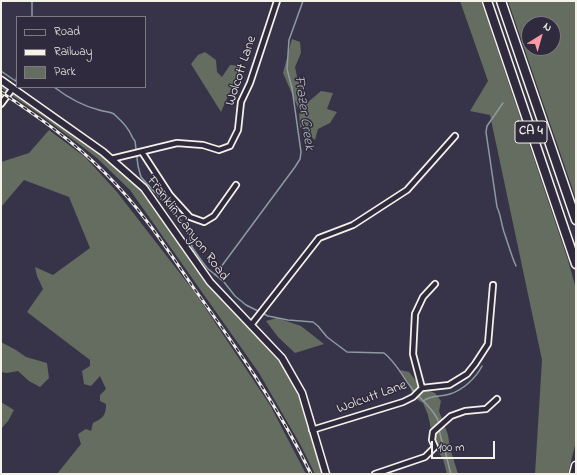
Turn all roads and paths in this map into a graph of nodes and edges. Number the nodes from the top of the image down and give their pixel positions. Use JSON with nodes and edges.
{"nodes":[{"id":1,"x":277,"y":1,"type":"edge"},
{"id":2,"x":487,"y":1,"type":"edge"},
{"id":3,"x":501,"y":1,"type":"edge"},
{"id":4,"x":1,"y":80,"type":"edge"},
{"id":5,"x":13,"y":88,"type":"junction"},
{"id":6,"x":1,"y":104,"type":"edge"},
{"id":7,"x":455,"y":136,"type":"dead end"},
{"id":8,"x":142,"y":152,"type":"junction"},
{"id":9,"x":111,"y":159,"type":"junction"},
{"id":10,"x":236,"y":185,"type":"dead end"},
{"id":11,"x":576,"y":220,"type":"edge"},
{"id":12,"x":576,"y":264,"type":"edge"},
{"id":13,"x":435,"y":284,"type":"dead end"},
{"id":14,"x":493,"y":285,"type":"dead end"},
{"id":15,"x":251,"y":325,"type":"junction"},
{"id":16,"x":422,"y":388,"type":"junction"},
{"id":17,"x":497,"y":399,"type":"dead end"},
{"id":18,"x":312,"y":430,"type":"junction"},
{"id":19,"x":576,"y":466,"type":"edge"},
{"id":20,"x":326,"y":474,"type":"edge"},
{"id":21,"x":375,"y":474,"type":"edge"},
{"id":22,"x":574,"y":474,"type":"edge"}],
"edges":[{"from":1,"to":8,"type":"street","name":"Wolcott Lane"},
{"from":2,"to":12,"type":"highway","number":"CA 4"},
{"from":3,"to":11,"type":"highway","number":"CA 4"},
{"from":4,"to":5,"type":"street","name":"Franklin Canyon Road"},
{"from":5,"to":6,"type":"street"},
{"from":5,"to":9,"type":"street","name":"Franklin Canyon Road"},
{"from":7,"to":15,"type":"street"},
{"from":8,"to":9,"type":"street","name":"Wolcott Lane"},
{"from":8,"to":10,"type":"street"},
{"from":9,"to":15,"type":"street","name":"Franklin Canyon Road"},
{"from":13,"to":16,"type":"street","name":"Wolcutt Lane"},
{"from":14,"to":16,"type":"street"},
{"from":15,"to":18,"type":"street","name":"Franklin Canyon Road"},
{"from":16,"to":18,"type":"street","name":"Wolcutt Lane"},
{"from":17,"to":21,"type":"street"},
{"from":18,"to":20,"type":"street","name":"Franklin Canyon Road"},
{"from":19,"to":22,"type":"highway"}]}
